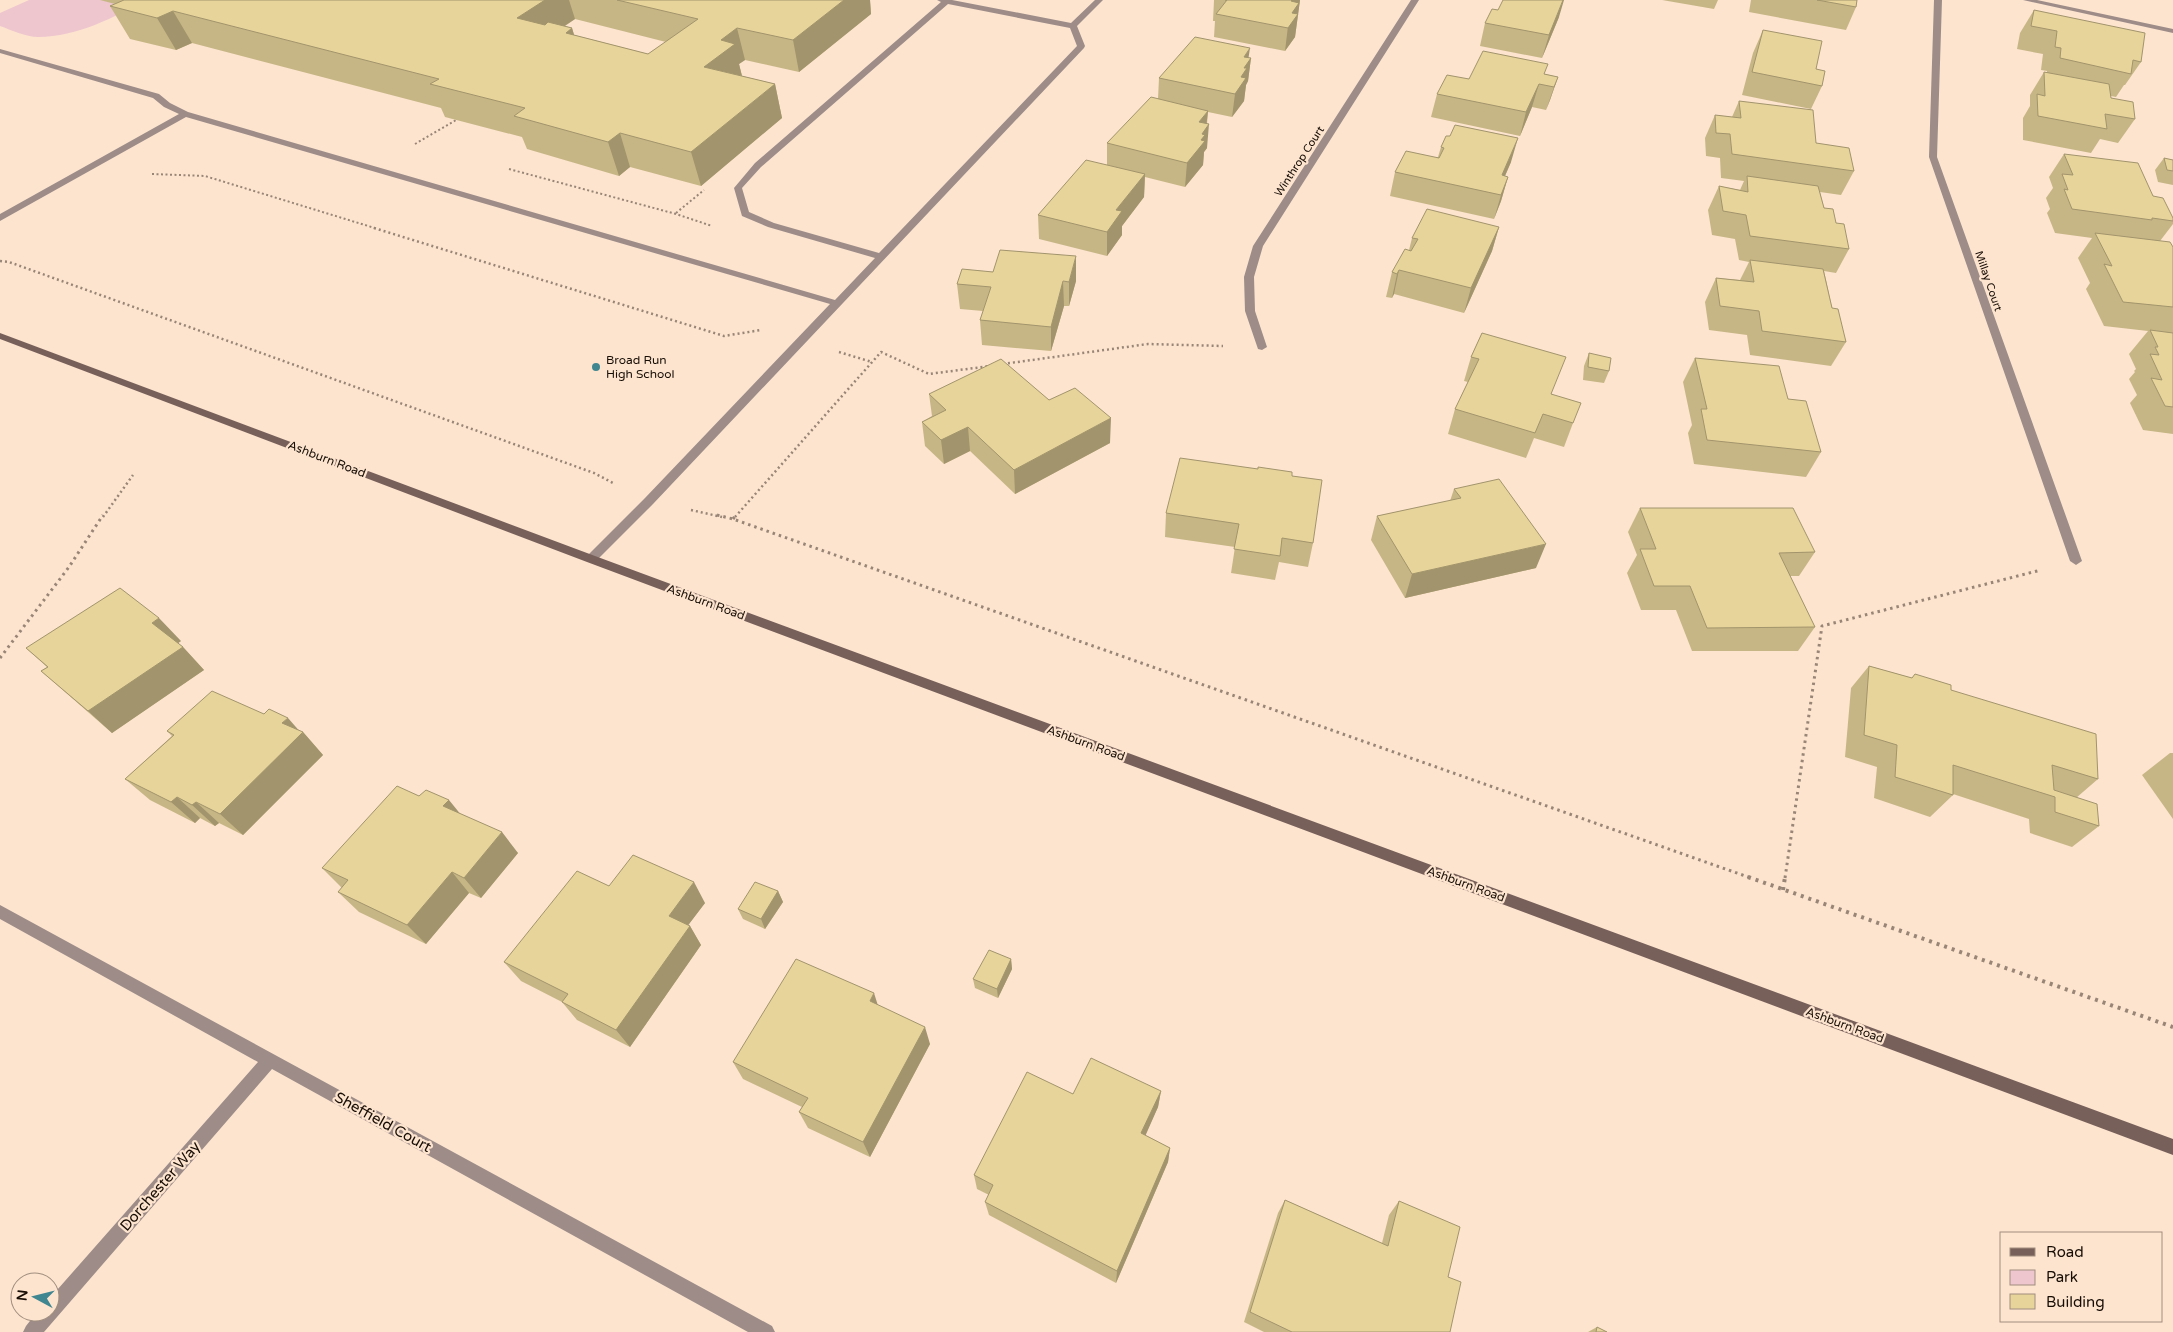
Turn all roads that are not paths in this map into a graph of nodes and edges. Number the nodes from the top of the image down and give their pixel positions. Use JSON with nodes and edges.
{"nodes":[{"id":1,"x":1099,"y":0,"type":"edge"},
{"id":2,"x":1415,"y":0,"type":"edge"},
{"id":3,"x":1938,"y":0,"type":"edge"},
{"id":4,"x":2027,"y":0,"type":"edge"},
{"id":5,"x":944,"y":1,"type":"edge"},
{"id":6,"x":1073,"y":26,"type":"junction"},
{"id":7,"x":2173,"y":31,"type":"edge"},
{"id":8,"x":0,"y":51,"type":"edge"},
{"id":9,"x":185,"y":114,"type":"junction"},
{"id":10,"x":0,"y":218,"type":"edge"},
{"id":11,"x":882,"y":257,"type":"junction"},
{"id":12,"x":836,"y":303,"type":"junction"},
{"id":13,"x":0,"y":336,"type":"edge"},
{"id":14,"x":1262,"y":347,"type":"road end"},
{"id":15,"x":591,"y":559,"type":"junction"},
{"id":16,"x":2076,"y":561,"type":"road end"},
{"id":17,"x":0,"y":912,"type":"edge"},
{"id":18,"x":270,"y":1060,"type":"junction"},
{"id":19,"x":2173,"y":1147,"type":"edge"},
{"id":20,"x":60,"y":1301,"type":"edge"},
{"id":21,"x":41,"y":1322,"type":"edge"},
{"id":22,"x":32,"y":1332,"type":"edge"},
{"id":23,"x":766,"y":1332,"type":"edge"}],
"edges":[{"from":1,"to":6,"type":"street"},
{"from":2,"to":14,"type":"street","name":"Winthrop Court"},
{"from":3,"to":16,"type":"street","name":"Millay Court"},
{"from":4,"to":7,"type":"street"},
{"from":5,"to":6,"type":"street"},
{"from":5,"to":11,"type":"street"},
{"from":6,"to":11,"type":"street"},
{"from":8,"to":9,"type":"street"},
{"from":9,"to":10,"type":"street"},
{"from":9,"to":12,"type":"street"},
{"from":11,"to":12,"type":"street"},
{"from":12,"to":15,"type":"street"},
{"from":13,"to":15,"type":"main road","name":"Ashburn Road"},
{"from":15,"to":19,"type":"main road","name":"Ashburn Road"},
{"from":17,"to":18,"type":"street","name":"Sheffield Court"},
{"from":18,"to":20,"type":"street","name":"Dorchester Way"},
{"from":18,"to":23,"type":"street","name":"Sheffield Court"},
{"from":21,"to":22,"type":"street","name":"Dorchester Way"}]}
